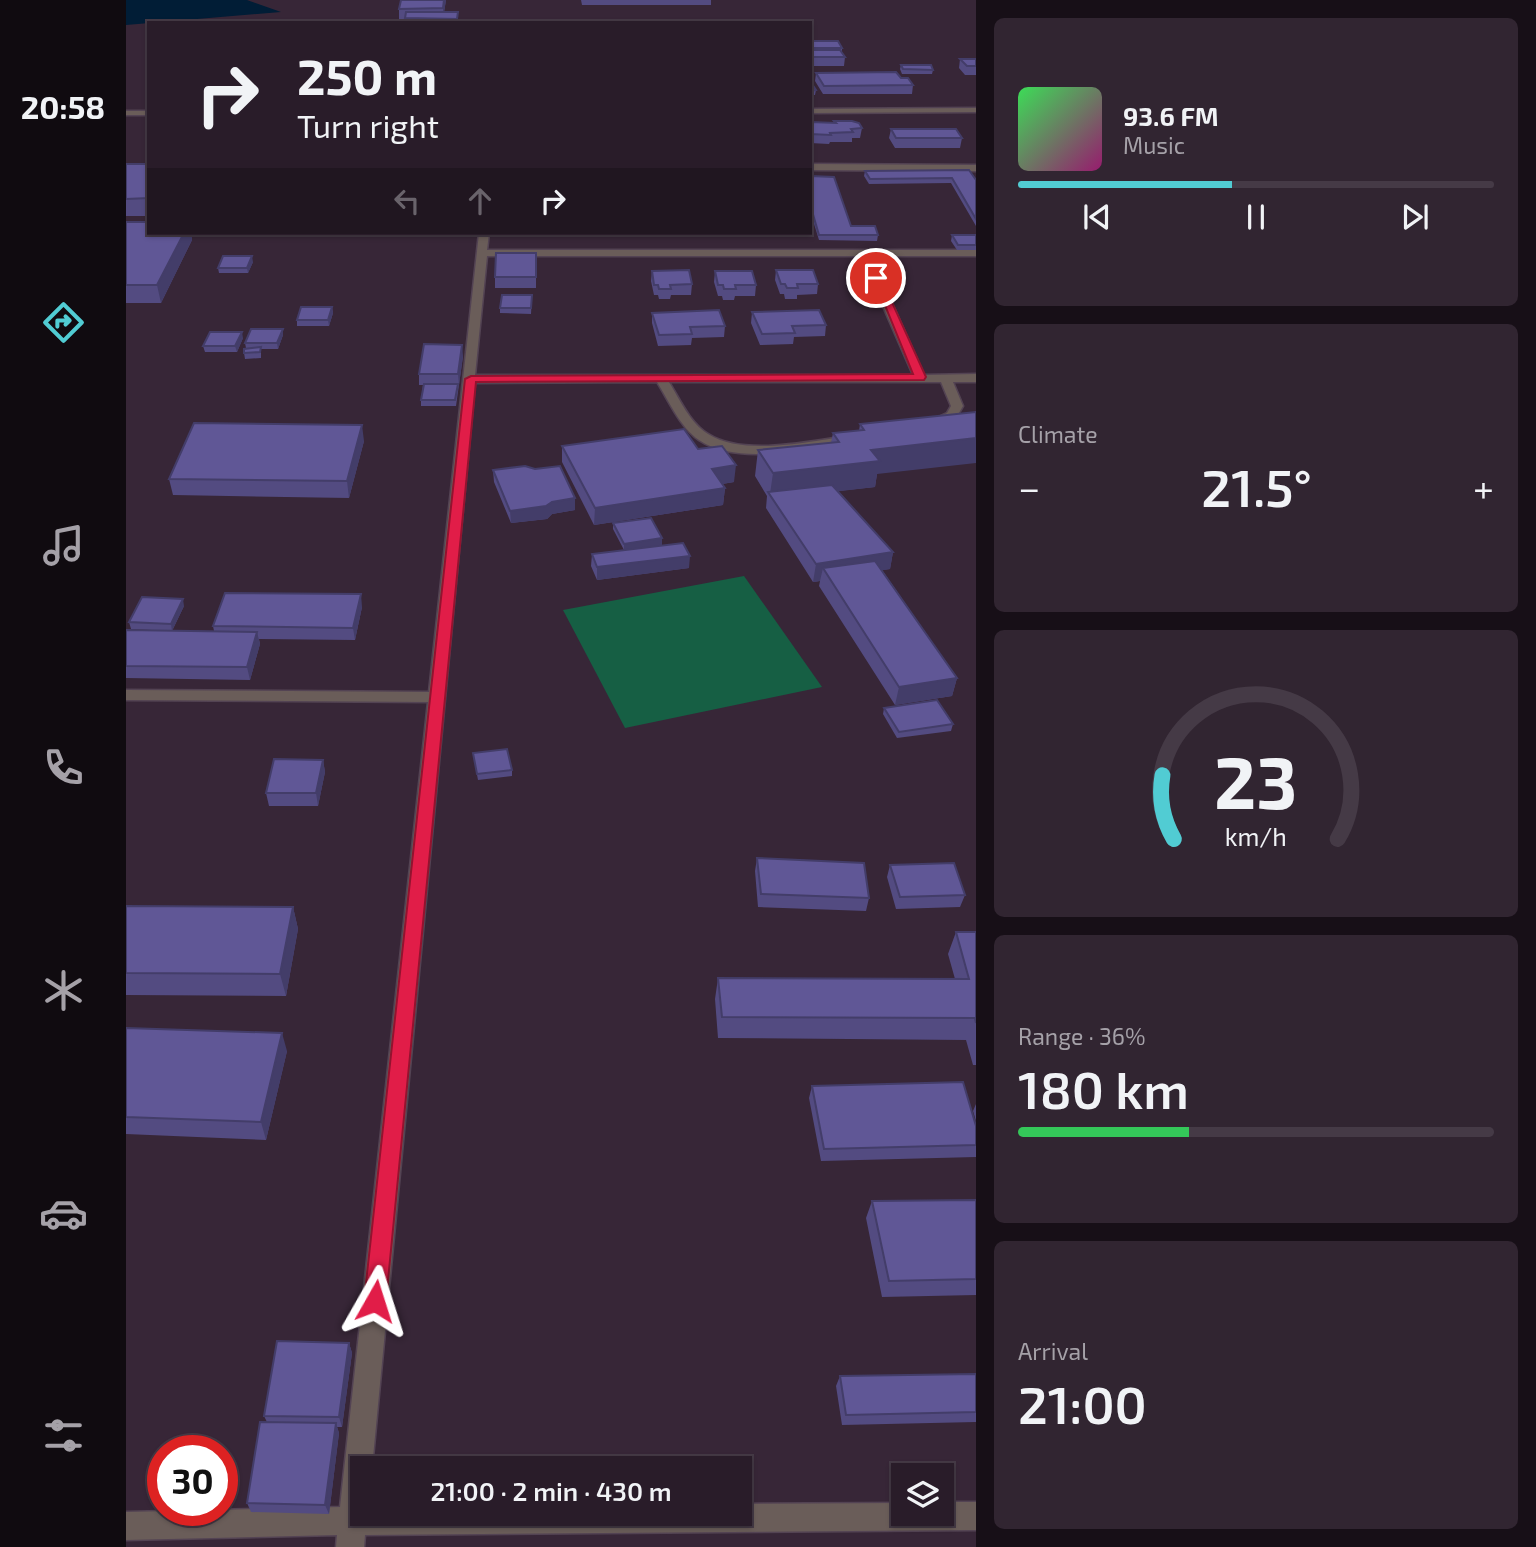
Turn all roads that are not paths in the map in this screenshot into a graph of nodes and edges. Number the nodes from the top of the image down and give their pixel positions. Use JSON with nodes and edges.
{"nodes":[{"id":1,"x":976,"y":110,"type":"edge"},
{"id":2,"x":812,"y":111,"type":"edge"},
{"id":3,"x":126,"y":113,"type":"edge"},
{"id":4,"x":147,"y":113,"type":"edge"},
{"id":5,"x":812,"y":167,"type":"edge"},
{"id":6,"x":976,"y":168,"type":"edge"},
{"id":7,"x":484,"y":235,"type":"edge"},
{"id":8,"x":482,"y":253,"type":"junction"},
{"id":9,"x":865,"y":253,"type":"junction"},
{"id":10,"x":976,"y":253,"type":"edge"},
{"id":11,"x":920,"y":377,"type":"junction"},
{"id":12,"x":661,"y":378,"type":"junction"},
{"id":13,"x":946,"y":378,"type":"junction"},
{"id":14,"x":976,"y":378,"type":"edge"},
{"id":15,"x":471,"y":379,"type":"junction"},
{"id":16,"x":916,"y":429,"type":"edge"},
{"id":17,"x":867,"y":437,"type":"edge"},
{"id":18,"x":126,"y":695,"type":"edge"},
{"id":19,"x":438,"y":697,"type":"junction"},
{"id":20,"x":976,"y":1516,"type":"edge"},
{"id":21,"x":126,"y":1526,"type":"edge"},
{"id":22,"x":351,"y":1534,"type":"edge"}],
"edges":[{"from":1,"to":2,"type":"street"},
{"from":3,"to":4,"type":"street"},
{"from":5,"to":6,"type":"street"},
{"from":7,"to":8,"type":"street"},
{"from":8,"to":9,"type":"street"},
{"from":8,"to":15,"type":"street"},
{"from":9,"to":10,"type":"street"},
{"from":9,"to":11,"type":"street"},
{"from":11,"to":12,"type":"street"},
{"from":11,"to":13,"type":"street"},
{"from":12,"to":15,"type":"street"},
{"from":12,"to":17,"type":"street"},
{"from":13,"to":14,"type":"street"},
{"from":13,"to":16,"type":"street"},
{"from":15,"to":19,"type":"street"},
{"from":18,"to":19,"type":"street"},
{"from":19,"to":22,"type":"street"},
{"from":20,"to":22,"type":"street"},
{"from":21,"to":22,"type":"street"}]}
